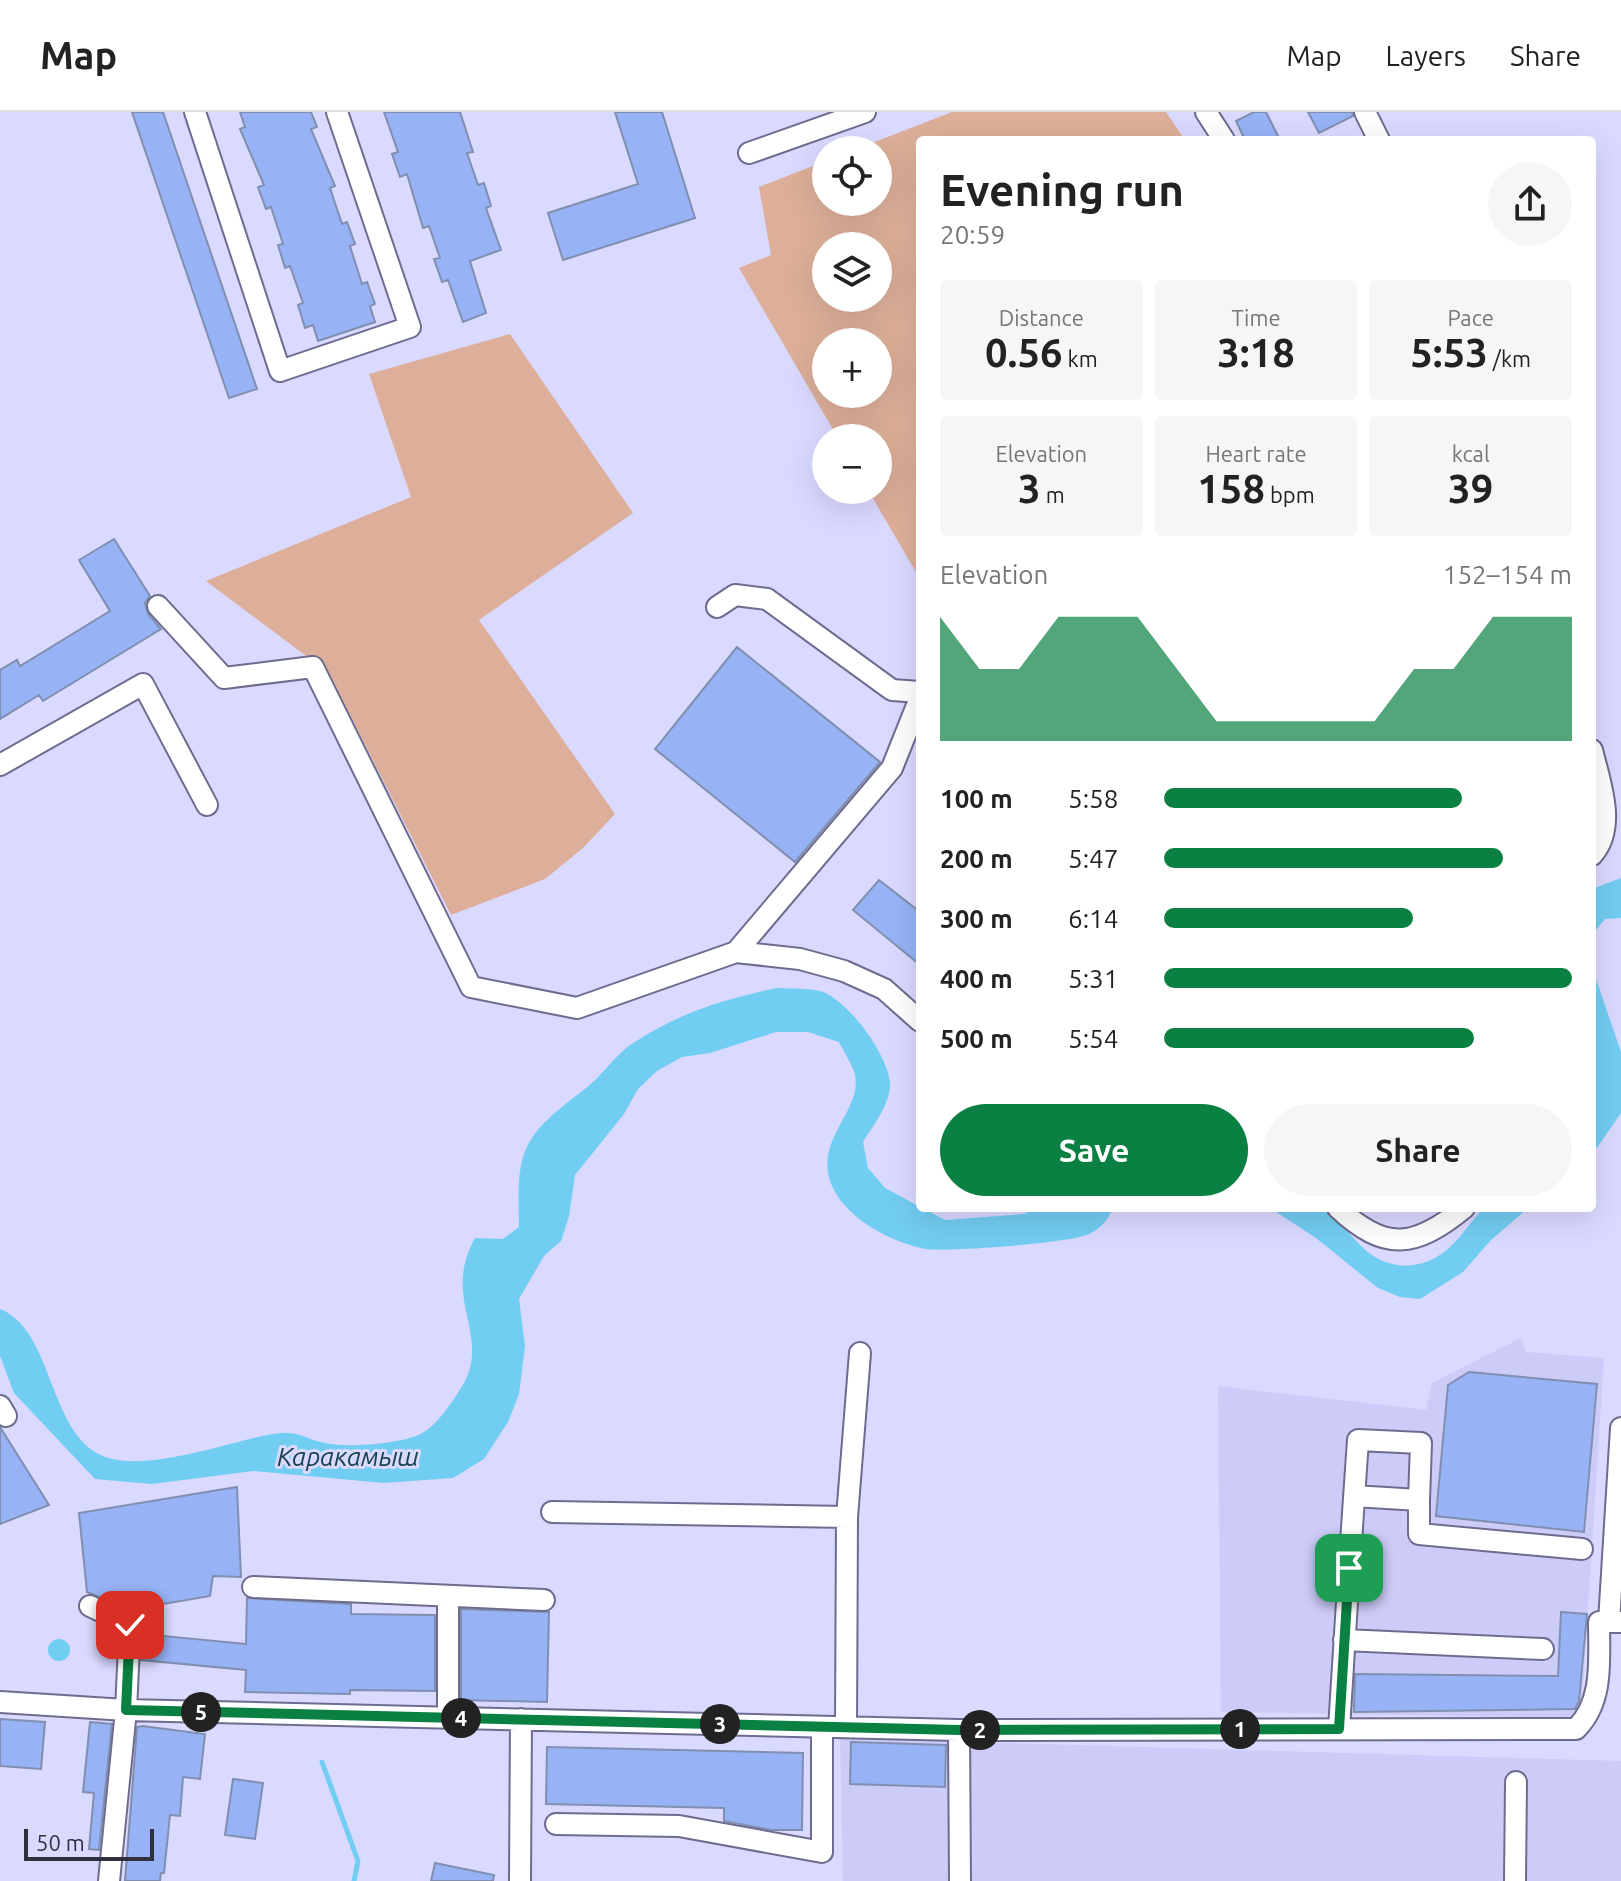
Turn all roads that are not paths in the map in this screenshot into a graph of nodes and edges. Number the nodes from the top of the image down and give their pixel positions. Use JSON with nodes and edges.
{"nodes":[{"id":1,"x":195,"y":112,"type":"edge"},
{"id":2,"x":337,"y":112,"type":"edge"},
{"id":3,"x":865,"y":112,"type":"edge"},
{"id":4,"x":1206,"y":112,"type":"edge"},
{"id":5,"x":1365,"y":112,"type":"edge"},
{"id":6,"x":1221,"y":136,"type":"edge"},
{"id":7,"x":1377,"y":136,"type":"edge"},
{"id":8,"x":749,"y":153,"type":"dead end"},
{"id":9,"x":158,"y":606,"type":"dead end"},
{"id":10,"x":717,"y":607,"type":"dead end"},
{"id":11,"x":916,"y":692,"type":"edge"},
{"id":12,"x":916,"y":708,"type":"edge"},
{"id":13,"x":0,"y":765,"type":"edge"},
{"id":14,"x":1596,"y":767,"type":"edge"},
{"id":15,"x":207,"y":805,"type":"dead end"},
{"id":16,"x":1596,"y":851,"type":"edge"},
{"id":17,"x":736,"y":952,"type":"junction"},
{"id":18,"x":916,"y":1017,"type":"edge"},
{"id":19,"x":1342,"y":1212,"type":"edge"},
{"id":20,"x":1458,"y":1212,"type":"edge"},
{"id":21,"x":860,"y":1353,"type":"dead end"},
{"id":22,"x":1621,"y":1428,"type":"edge"},
{"id":23,"x":1354,"y":1496,"type":"junction"},
{"id":24,"x":1419,"y":1500,"type":"junction"},
{"id":25,"x":552,"y":1512,"type":"dead end"},
{"id":26,"x":847,"y":1517,"type":"junction"},
{"id":27,"x":1582,"y":1549,"type":"dead end"},
{"id":28,"x":253,"y":1587,"type":"dead end"},
{"id":29,"x":448,"y":1596,"type":"junction"},
{"id":30,"x":544,"y":1600,"type":"dead end"},
{"id":31,"x":90,"y":1606,"type":"dead end"},
{"id":32,"x":1615,"y":1622,"type":"edge"},
{"id":33,"x":1344,"y":1640,"type":"junction"},
{"id":34,"x":1543,"y":1649,"type":"dead end"},
{"id":35,"x":2,"y":1696,"type":"edge"},
{"id":36,"x":126,"y":1710,"type":"junction"},
{"id":37,"x":448,"y":1718,"type":"junction"},
{"id":38,"x":521,"y":1719,"type":"junction"},
{"id":39,"x":822,"y":1727,"type":"junction"},
{"id":40,"x":846,"y":1727,"type":"junction"},
{"id":41,"x":1339,"y":1729,"type":"junction"},
{"id":42,"x":959,"y":1730,"type":"junction"},
{"id":43,"x":1516,"y":1782,"type":"dead end"},
{"id":44,"x":556,"y":1824,"type":"dead end"},
{"id":45,"x":109,"y":1881,"type":"edge"},
{"id":46,"x":520,"y":1881,"type":"edge"},
{"id":47,"x":960,"y":1881,"type":"edge"},
{"id":48,"x":1515,"y":1881,"type":"edge"}],
"edges":[{"from":1,"to":2,"type":"street"},
{"from":3,"to":8,"type":"street"},
{"from":4,"to":6,"type":"street"},
{"from":5,"to":7,"type":"street"},
{"from":9,"to":17,"type":"street"},
{"from":10,"to":11,"type":"street"},
{"from":12,"to":17,"type":"street"},
{"from":13,"to":15,"type":"street"},
{"from":14,"to":16,"type":"street"},
{"from":17,"to":18,"type":"street"},
{"from":19,"to":20,"type":"street"},
{"from":21,"to":26,"type":"street"},
{"from":22,"to":32,"type":"street"},
{"from":23,"to":24,"type":"street"},
{"from":23,"to":24,"type":"street"},
{"from":23,"to":33,"type":"street"},
{"from":24,"to":27,"type":"street"},
{"from":25,"to":26,"type":"street"},
{"from":26,"to":40,"type":"street"},
{"from":28,"to":29,"type":"street"},
{"from":29,"to":30,"type":"street"},
{"from":29,"to":37,"type":"street"},
{"from":31,"to":36,"type":"street"},
{"from":32,"to":41,"type":"street"},
{"from":33,"to":34,"type":"street"},
{"from":33,"to":41,"type":"street"},
{"from":35,"to":36,"type":"street"},
{"from":36,"to":37,"type":"street"},
{"from":36,"to":45,"type":"street"},
{"from":37,"to":38,"type":"street"},
{"from":38,"to":39,"type":"street"},
{"from":38,"to":46,"type":"street"},
{"from":39,"to":40,"type":"street"},
{"from":39,"to":44,"type":"street"},
{"from":40,"to":42,"type":"street"},
{"from":41,"to":42,"type":"street"},
{"from":42,"to":47,"type":"street"},
{"from":43,"to":48,"type":"street"}]}
